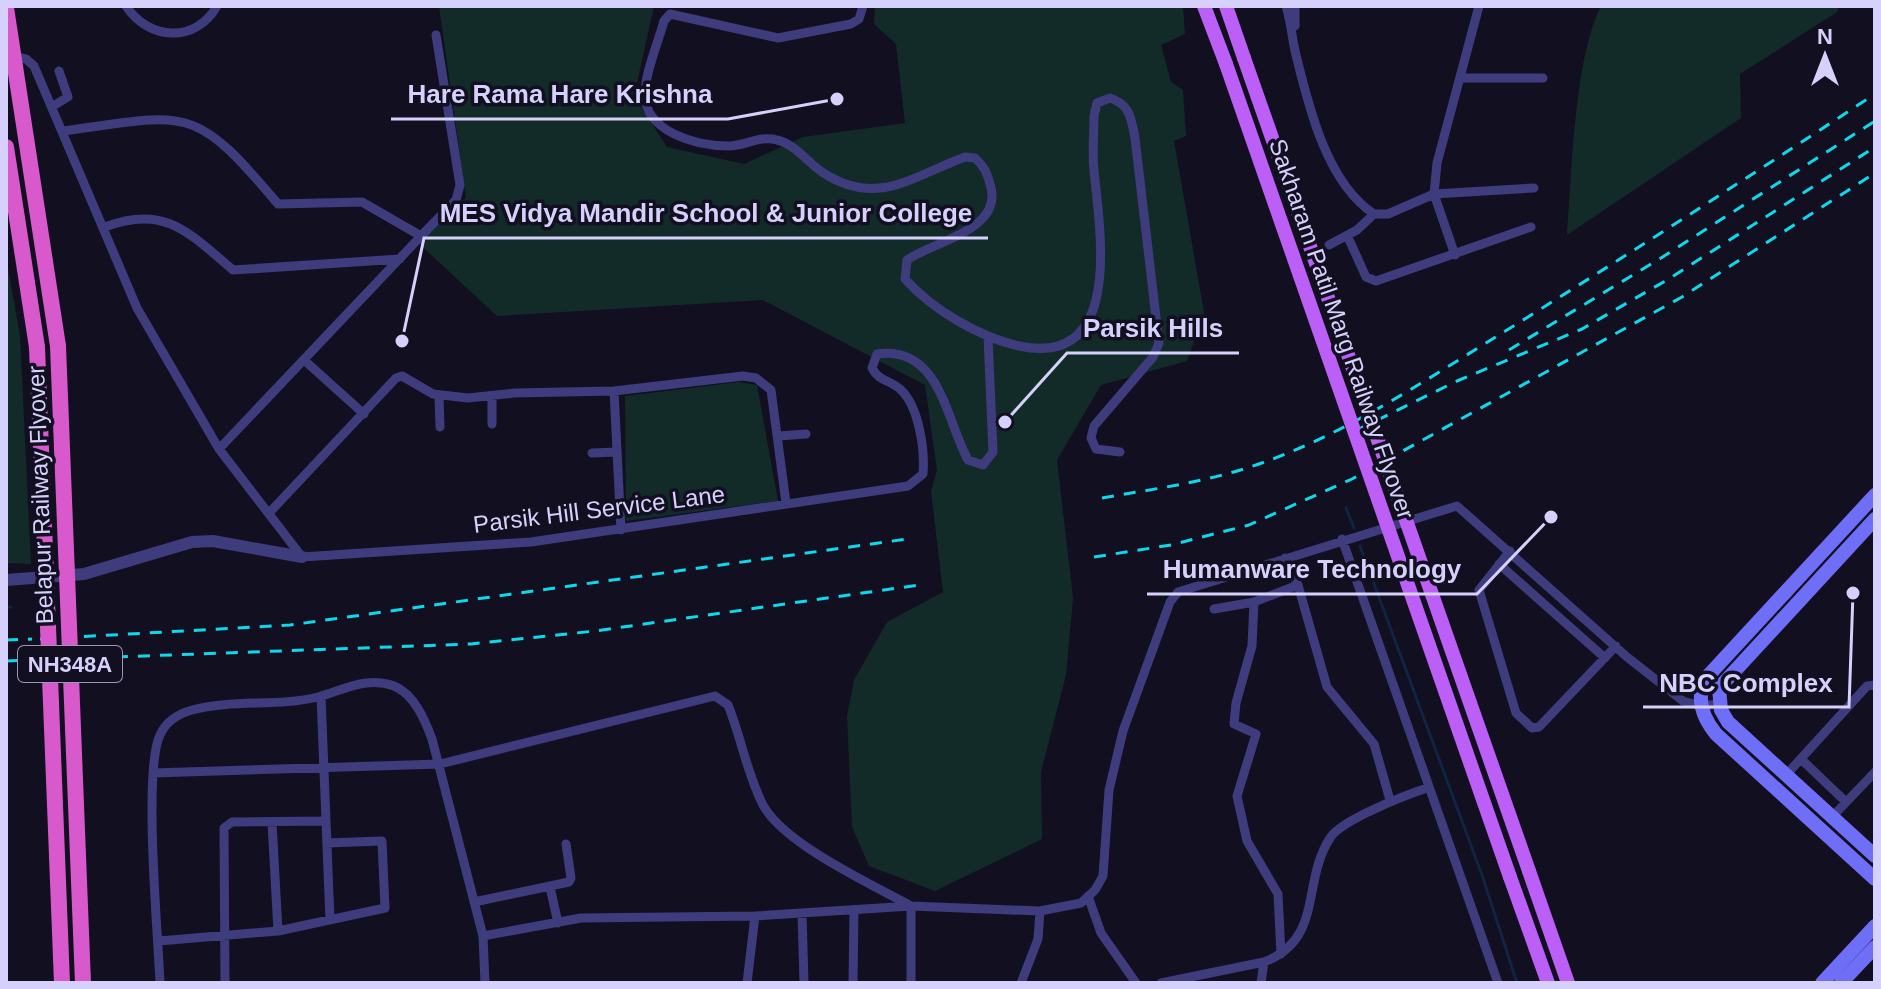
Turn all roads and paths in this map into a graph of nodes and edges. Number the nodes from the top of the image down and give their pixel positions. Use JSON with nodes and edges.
{"nodes":[{"id":1,"x":126,"y":6,"type":"edge"},
{"id":2,"x":217,"y":6,"type":"edge"},
{"id":3,"x":863,"y":6,"type":"edge"},
{"id":4,"x":1204,"y":6,"type":"edge"},
{"id":5,"x":1226,"y":6,"type":"edge"},
{"id":6,"x":1286,"y":6,"type":"edge"},
{"id":7,"x":1295,"y":6,"type":"edge"},
{"id":8,"x":1479,"y":6,"type":"edge"},
{"id":9,"x":6,"y":8,"type":"edge"},
{"id":10,"x":436,"y":35,"type":"dead end"},
{"id":11,"x":1296,"y":54,"type":"junction"},
{"id":12,"x":10,"y":56,"type":"edge"},
{"id":13,"x":59,"y":71,"type":"dead end"},
{"id":14,"x":1461,"y":78,"type":"junction"},
{"id":15,"x":1543,"y":78,"type":"dead end"},
{"id":16,"x":53,"y":106,"type":"junction"},
{"id":17,"x":64,"y":131,"type":"junction"},
{"id":18,"x":6,"y":147,"type":"edge"},
{"id":19,"x":1534,"y":188,"type":"dead end"},
{"id":20,"x":1434,"y":194,"type":"junction"},
{"id":21,"x":1374,"y":214,"type":"junction"},
{"id":22,"x":105,"y":227,"type":"junction"},
{"id":23,"x":1531,"y":227,"type":"dead end"},
{"id":24,"x":1347,"y":235,"type":"junction"},
{"id":25,"x":421,"y":236,"type":"junction"},
{"id":26,"x":1329,"y":245,"type":"dead end"},
{"id":27,"x":1455,"y":255,"type":"junction"},
{"id":28,"x":400,"y":259,"type":"junction"},
{"id":29,"x":988,"y":337,"type":"junction"},
{"id":30,"x":304,"y":360,"type":"junction"},
{"id":31,"x":614,"y":391,"type":"junction"},
{"id":32,"x":439,"y":396,"type":"junction"},
{"id":33,"x":492,"y":397,"type":"junction"},
{"id":34,"x":364,"y":414,"type":"junction"},
{"id":35,"x":492,"y":424,"type":"dead end"},
{"id":36,"x":440,"y":427,"type":"dead end"},
{"id":37,"x":806,"y":434,"type":"dead end"},
{"id":38,"x":779,"y":436,"type":"junction"},
{"id":39,"x":219,"y":449,"type":"junction"},
{"id":40,"x":616,"y":452,"type":"junction"},
{"id":41,"x":1120,"y":452,"type":"dead end"},
{"id":42,"x":592,"y":453,"type":"dead end"},
{"id":43,"x":1875,"y":495,"type":"edge"},
{"id":44,"x":786,"y":503,"type":"junction"},
{"id":45,"x":269,"y":513,"type":"junction"},
{"id":46,"x":1875,"y":519,"type":"edge"},
{"id":47,"x":621,"y":530,"type":"junction"},
{"id":48,"x":1342,"y":539,"type":"junction"},
{"id":49,"x":1510,"y":551,"type":"junction"},
{"id":50,"x":302,"y":557,"type":"junction"},
{"id":51,"x":1285,"y":558,"type":"junction"},
{"id":52,"x":1499,"y":564,"type":"junction"},
{"id":53,"x":6,"y":580,"type":"edge"},
{"id":54,"x":1298,"y":585,"type":"junction"},
{"id":55,"x":1254,"y":602,"type":"junction"},
{"id":56,"x":1214,"y":609,"type":"dead end"},
{"id":57,"x":1616,"y":646,"type":"junction"},
{"id":58,"x":1605,"y":658,"type":"junction"},
{"id":59,"x":1875,"y":685,"type":"edge"},
{"id":60,"x":321,"y":696,"type":"junction"},
{"id":61,"x":1720,"y":704,"type":"junction"},
{"id":62,"x":1701,"y":706,"type":"junction"},
{"id":63,"x":1801,"y":759,"type":"junction"},
{"id":64,"x":440,"y":764,"type":"junction"},
{"id":65,"x":324,"y":768,"type":"junction"},
{"id":66,"x":1875,"y":772,"type":"edge"},
{"id":67,"x":153,"y":773,"type":"junction"},
{"id":68,"x":1786,"y":775,"type":"junction"},
{"id":69,"x":1427,"y":788,"type":"junction"},
{"id":70,"x":1390,"y":800,"type":"junction"},
{"id":71,"x":1846,"y":802,"type":"junction"},
{"id":72,"x":1832,"y":817,"type":"junction"},
{"id":73,"x":326,"y":821,"type":"junction"},
{"id":74,"x":272,"y":823,"type":"junction"},
{"id":75,"x":327,"y":843,"type":"junction"},
{"id":76,"x":566,"y":844,"type":"dead end"},
{"id":77,"x":1875,"y":856,"type":"edge"},
{"id":78,"x":1875,"y":879,"type":"edge"},
{"id":79,"x":550,"y":887,"type":"junction"},
{"id":80,"x":1088,"y":896,"type":"junction"},
{"id":81,"x":474,"y":902,"type":"junction"},
{"id":82,"x":911,"y":906,"type":"junction"},
{"id":83,"x":854,"y":910,"type":"junction"},
{"id":84,"x":1040,"y":911,"type":"junction"},
{"id":85,"x":802,"y":913,"type":"junction"},
{"id":86,"x":755,"y":916,"type":"junction"},
{"id":87,"x":330,"y":920,"type":"junction"},
{"id":88,"x":558,"y":923,"type":"junction"},
{"id":89,"x":1875,"y":926,"type":"edge"},
{"id":90,"x":278,"y":931,"type":"junction"},
{"id":91,"x":226,"y":935,"type":"junction"},
{"id":92,"x":483,"y":936,"type":"junction"},
{"id":93,"x":159,"y":941,"type":"junction"},
{"id":94,"x":1875,"y":947,"type":"edge"},
{"id":95,"x":1281,"y":954,"type":"junction"},
{"id":96,"x":1264,"y":962,"type":"junction"},
{"id":97,"x":62,"y":983,"type":"edge"},
{"id":98,"x":83,"y":983,"type":"edge"},
{"id":99,"x":160,"y":983,"type":"edge"},
{"id":100,"x":225,"y":983,"type":"edge"},
{"id":101,"x":485,"y":983,"type":"edge"},
{"id":102,"x":747,"y":983,"type":"edge"},
{"id":103,"x":804,"y":983,"type":"edge"},
{"id":104,"x":853,"y":983,"type":"edge"},
{"id":105,"x":911,"y":983,"type":"edge"},
{"id":106,"x":1021,"y":983,"type":"edge"},
{"id":107,"x":1136,"y":983,"type":"edge"},
{"id":108,"x":1161,"y":983,"type":"edge"},
{"id":109,"x":1261,"y":983,"type":"edge"},
{"id":110,"x":1498,"y":983,"type":"edge"},
{"id":111,"x":1548,"y":983,"type":"edge"},
{"id":112,"x":1568,"y":983,"type":"edge"},
{"id":113,"x":1822,"y":983,"type":"edge"},
{"id":114,"x":1841,"y":983,"type":"edge"}],
"edges":[{"from":1,"to":2,"type":"street"},
{"from":3,"to":29,"type":"street"},
{"from":4,"to":111,"type":"main road","name":"Sakharam Patil Marg Railway Flyover","bridge":true},
{"from":5,"to":112,"type":"main road","name":"Sakharam Patil Marg Railway Flyover","bridge":true},
{"from":6,"to":11,"type":"street"},
{"from":7,"to":11,"type":"street"},
{"from":8,"to":14,"type":"street"},
{"from":9,"to":12,"type":"highway","number":"NH348A"},
{"from":10,"to":25,"type":"street"},
{"from":11,"to":21,"type":"street"},
{"from":12,"to":16,"type":"street"},
{"from":12,"to":98,"type":"highway","name":"Belapur Railway Flyover","number":"NH348A","bridge":true},
{"from":13,"to":16,"type":"street"},
{"from":14,"to":15,"type":"street"},
{"from":14,"to":20,"type":"street"},
{"from":16,"to":17,"type":"street"},
{"from":17,"to":22,"type":"street"},
{"from":17,"to":25,"type":"street"},
{"from":18,"to":97,"type":"highway","name":"Belapur Railway Flyover","number":"NH348A","bridge":true},
{"from":19,"to":20,"type":"street"},
{"from":20,"to":21,"type":"street"},
{"from":20,"to":27,"type":"street"},
{"from":21,"to":24,"type":"street"},
{"from":22,"to":28,"type":"street"},
{"from":22,"to":39,"type":"street"},
{"from":23,"to":27,"type":"street"},
{"from":24,"to":26,"type":"street"},
{"from":24,"to":27,"type":"street"},
{"from":25,"to":28,"type":"street"},
{"from":28,"to":30,"type":"street"},
{"from":29,"to":41,"type":"street"},
{"from":29,"to":44,"type":"street","name":"Parsik Hill Service Lane"},
{"from":30,"to":34,"type":"street"},
{"from":30,"to":39,"type":"street"},
{"from":31,"to":33,"type":"street"},
{"from":31,"to":38,"type":"street"},
{"from":31,"to":40,"type":"street"},
{"from":32,"to":33,"type":"street"},
{"from":32,"to":34,"type":"street"},
{"from":32,"to":36,"type":"street"},
{"from":33,"to":35,"type":"street"},
{"from":34,"to":45,"type":"street"},
{"from":37,"to":38,"type":"street"},
{"from":38,"to":44,"type":"street"},
{"from":39,"to":45,"type":"street"},
{"from":40,"to":42,"type":"street"},
{"from":40,"to":47,"type":"street"},
{"from":43,"to":62,"type":"main road"},
{"from":44,"to":47,"type":"street","name":"Parsik Hill Service Lane"},
{"from":45,"to":50,"type":"street"},
{"from":46,"to":61,"type":"main road"},
{"from":47,"to":50,"type":"street","name":"Parsik Hill Service Lane"},
{"from":48,"to":49,"type":"street"},
{"from":48,"to":51,"type":"street"},
{"from":48,"to":69,"type":"street"},
{"from":49,"to":52,"type":"street"},
{"from":49,"to":57,"type":"street"},
{"from":50,"to":53,"type":"street"},
{"from":51,"to":54,"type":"street"},
{"from":51,"to":80,"type":"street"},
{"from":52,"to":58,"type":"street"},
{"from":52,"to":58,"type":"street"},
{"from":54,"to":55,"type":"street"},
{"from":54,"to":70,"type":"street"},
{"from":55,"to":56,"type":"street"},
{"from":55,"to":95,"type":"street"},
{"from":57,"to":58,"type":"street"},
{"from":57,"to":62,"type":"street"},
{"from":59,"to":63,"type":"street"},
{"from":60,"to":64,"type":"street"},
{"from":60,"to":65,"type":"street"},
{"from":60,"to":67,"type":"street"},
{"from":61,"to":62,"type":"street"},
{"from":61,"to":68,"type":"main road"},
{"from":62,"to":78,"type":"main road"},
{"from":63,"to":68,"type":"street"},
{"from":63,"to":71,"type":"street"},
{"from":64,"to":65,"type":"street"},
{"from":64,"to":81,"type":"street"},
{"from":64,"to":82,"type":"street"},
{"from":65,"to":67,"type":"street"},
{"from":65,"to":73,"type":"street"},
{"from":66,"to":71,"type":"street"},
{"from":67,"to":93,"type":"street"},
{"from":68,"to":72,"type":"main road"},
{"from":69,"to":70,"type":"street"},
{"from":69,"to":110,"type":"street"},
{"from":70,"to":95,"type":"street"},
{"from":71,"to":72,"type":"street"},
{"from":72,"to":77,"type":"main road"},
{"from":73,"to":74,"type":"street"},
{"from":73,"to":75,"type":"street"},
{"from":74,"to":90,"type":"street"},
{"from":74,"to":91,"type":"street"},
{"from":75,"to":87,"type":"street"},
{"from":75,"to":87,"type":"street"},
{"from":76,"to":79,"type":"street"},
{"from":79,"to":81,"type":"street"},
{"from":79,"to":88,"type":"street"},
{"from":80,"to":84,"type":"street"},
{"from":80,"to":107,"type":"street"},
{"from":81,"to":92,"type":"street"},
{"from":82,"to":83,"type":"street"},
{"from":82,"to":84,"type":"street"},
{"from":82,"to":105,"type":"street"},
{"from":83,"to":85,"type":"street"},
{"from":83,"to":104,"type":"street"},
{"from":84,"to":106,"type":"street"},
{"from":85,"to":86,"type":"street"},
{"from":85,"to":103,"type":"street"},
{"from":86,"to":88,"type":"street"},
{"from":86,"to":102,"type":"street"},
{"from":87,"to":90,"type":"street"},
{"from":88,"to":92,"type":"street"},
{"from":89,"to":113,"type":"main road"},
{"from":90,"to":91,"type":"street"},
{"from":91,"to":93,"type":"street"},
{"from":91,"to":100,"type":"street"},
{"from":92,"to":101,"type":"street"},
{"from":93,"to":99,"type":"street"},
{"from":94,"to":114,"type":"main road"},
{"from":95,"to":96,"type":"street"},
{"from":96,"to":108,"type":"street"},
{"from":96,"to":109,"type":"street"}]}
